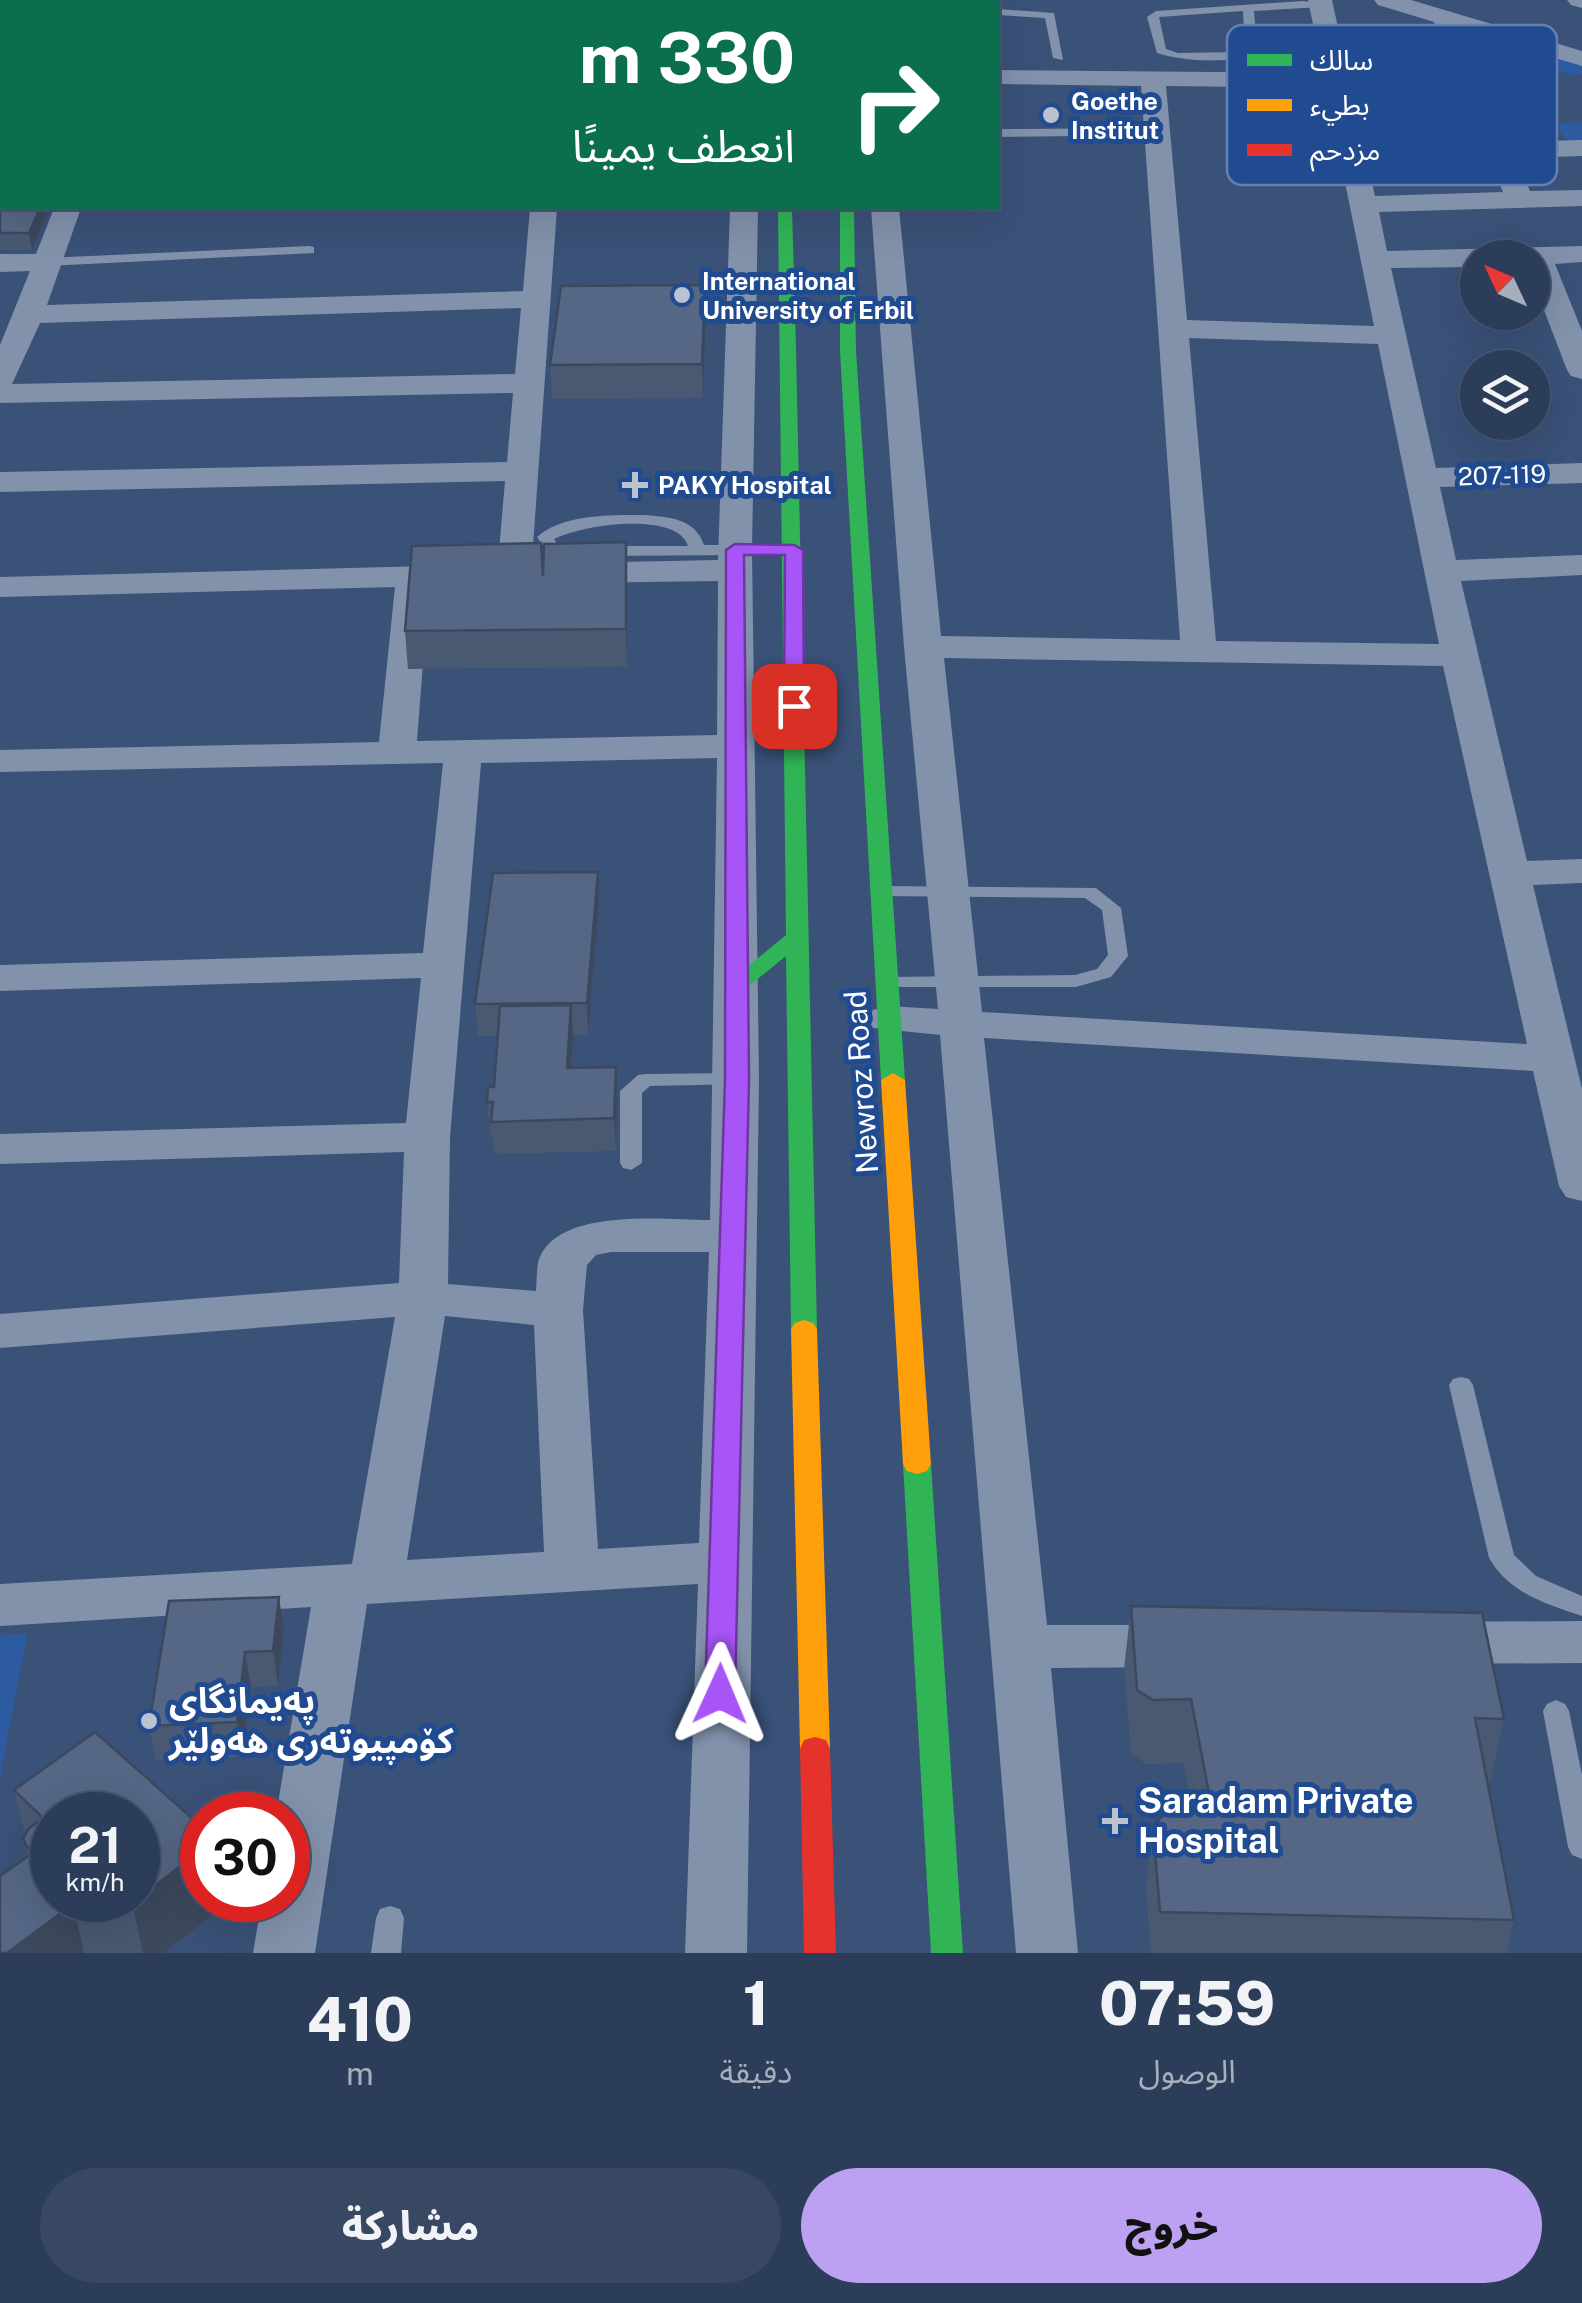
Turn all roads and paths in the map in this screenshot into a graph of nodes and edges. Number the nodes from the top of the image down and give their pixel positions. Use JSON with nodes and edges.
{"nodes":[{"id":1,"x":1386,"y":0,"type":"edge"},
{"id":2,"x":1321,"y":2,"type":"edge"},
{"id":3,"x":1248,"y":8,"type":"junction"},
{"id":4,"x":1000,"y":12,"type":"edge"},
{"id":5,"x":1444,"y":18,"type":"junction"},
{"id":6,"x":1249,"y":25,"type":"edge"},
{"id":7,"x":1447,"y":25,"type":"edge"},
{"id":8,"x":1468,"y":25,"type":"edge"},
{"id":9,"x":1557,"y":52,"type":"edge"},
{"id":10,"x":1227,"y":55,"type":"edge"},
{"id":11,"x":1059,"y":58,"type":"dead end"},
{"id":12,"x":1582,"y":59,"type":"edge"},
{"id":13,"x":1000,"y":77,"type":"edge"},
{"id":14,"x":1153,"y":80,"type":"junction"},
{"id":15,"x":1227,"y":81,"type":"edge"},
{"id":16,"x":1000,"y":132,"type":"edge"},
{"id":17,"x":1158,"y":132,"type":"junction"},
{"id":18,"x":1582,"y":148,"type":"edge"},
{"id":19,"x":1557,"y":149,"type":"edge"},
{"id":20,"x":1360,"y":185,"type":"edge"},
{"id":21,"x":1515,"y":185,"type":"edge"},
{"id":22,"x":1582,"y":198,"type":"edge"},
{"id":23,"x":1520,"y":200,"type":"junction"},
{"id":24,"x":1364,"y":204,"type":"junction"},
{"id":25,"x":67,"y":210,"type":"edge"},
{"id":26,"x":544,"y":210,"type":"edge"},
{"id":27,"x":744,"y":210,"type":"edge"},
{"id":28,"x":785,"y":210,"type":"edge"},
{"id":29,"x":846,"y":210,"type":"edge"},
{"id":30,"x":885,"y":210,"type":"edge"},
{"id":31,"x":310,"y":250,"type":"dead end"},
{"id":32,"x":1582,"y":254,"type":"edge"},
{"id":33,"x":1550,"y":255,"type":"edge"},
{"id":34,"x":1460,"y":258,"type":"edge"},
{"id":35,"x":1376,"y":260,"type":"junction"},
{"id":36,"x":46,"y":262,"type":"junction"},
{"id":37,"x":0,"y":263,"type":"edge"},
{"id":38,"x":891,"y":279,"type":"junction"},
{"id":39,"x":1550,"y":287,"type":"edge"},
{"id":40,"x":849,"y":296,"type":"junction"},
{"id":41,"x":537,"y":299,"type":"junction"},
{"id":42,"x":29,"y":314,"type":"junction"},
{"id":43,"x":1175,"y":329,"type":"junction"},
{"id":44,"x":1392,"y":336,"type":"junction"},
{"id":45,"x":818,"y":361,"type":"junction"},
{"id":46,"x":1582,"y":370,"type":"edge"},
{"id":47,"x":0,"y":379,"type":"edge"},
{"id":48,"x":528,"y":383,"type":"junction"},
{"id":49,"x":0,"y":394,"type":"edge"},
{"id":50,"x":526,"y":470,"type":"junction"},
{"id":51,"x":1582,"y":473,"type":"edge"},
{"id":52,"x":1422,"y":478,"type":"junction"},
{"id":53,"x":0,"y":482,"type":"edge"},
{"id":54,"x":794,"y":550,"type":"junction"},
{"id":55,"x":722,"y":556,"type":"junction"},
{"id":56,"x":1582,"y":565,"type":"edge"},
{"id":57,"x":1442,"y":571,"type":"junction"},
{"id":58,"x":514,"y":574,"type":"junction"},
{"id":59,"x":413,"y":576,"type":"junction"},
{"id":60,"x":0,"y":587,"type":"edge"},
{"id":61,"x":922,"y":646,"type":"junction"},
{"id":62,"x":1199,"y":650,"type":"junction"},
{"id":63,"x":1460,"y":655,"type":"junction"},
{"id":64,"x":736,"y":746,"type":"junction"},
{"id":65,"x":464,"y":752,"type":"junction"},
{"id":66,"x":397,"y":753,"type":"junction"},
{"id":67,"x":0,"y":761,"type":"edge"},
{"id":68,"x":1582,"y":871,"type":"edge"},
{"id":69,"x":1510,"y":874,"type":"junction"},
{"id":70,"x":948,"y":891,"type":"junction"},
{"id":71,"x":880,"y":892,"type":"junction"},
{"id":72,"x":794,"y":939,"type":"junction"},
{"id":73,"x":442,"y":965,"type":"junction"},
{"id":74,"x":0,"y":978,"type":"edge"},
{"id":75,"x":736,"y":984,"type":"junction"},
{"id":76,"x":887,"y":1001,"type":"junction"},
{"id":77,"x":961,"y":1003,"type":"junction"},
{"id":78,"x":1562,"y":1010,"type":"edge"},
{"id":79,"x":1553,"y":1059,"type":"junction"},
{"id":80,"x":737,"y":1079,"type":"junction"},
{"id":81,"x":427,"y":1137,"type":"junction"},
{"id":82,"x":0,"y":1149,"type":"edge"},
{"id":83,"x":631,"y":1163,"type":"dead end"},
{"id":84,"x":1582,"y":1186,"type":"edge"},
{"id":85,"x":731,"y":1236,"type":"junction"},
{"id":86,"x":422,"y":1298,"type":"junction"},
{"id":87,"x":558,"y":1310,"type":"junction"},
{"id":88,"x":0,"y":1331,"type":"edge"},
{"id":89,"x":1461,"y":1385,"type":"dead end"},
{"id":90,"x":725,"y":1562,"type":"junction"},
{"id":91,"x":572,"y":1571,"type":"junction"},
{"id":92,"x":359,"y":1584,"type":"junction"},
{"id":93,"x":0,"y":1605,"type":"edge"},
{"id":94,"x":1582,"y":1606,"type":"edge"},
{"id":95,"x":1582,"y":1642,"type":"edge"},
{"id":96,"x":1382,"y":1644,"type":"edge"},
{"id":97,"x":1243,"y":1645,"type":"edge"},
{"id":98,"x":1024,"y":1647,"type":"junction"},
{"id":99,"x":1556,"y":1711,"type":"dead end"},
{"id":100,"x":1579,"y":1814,"type":"edge"},
{"id":101,"x":1582,"y":1847,"type":"edge"},
{"id":102,"x":390,"y":1918,"type":"dead end"},
{"id":103,"x":284,"y":1953,"type":"edge"},
{"id":104,"x":386,"y":1953,"type":"edge"},
{"id":105,"x":716,"y":1953,"type":"edge"},
{"id":106,"x":820,"y":1953,"type":"edge"},
{"id":107,"x":948,"y":1953,"type":"edge"},
{"id":108,"x":1047,"y":1953,"type":"edge"}],
"edges":[{"from":1,"to":5,"type":"street"},
{"from":2,"to":3,"type":"lane"},
{"from":3,"to":6,"type":"lane"},
{"from":3,"to":10,"type":"lane"},
{"from":4,"to":11,"type":"lane"},
{"from":5,"to":7,"type":"street"},
{"from":5,"to":8,"type":"street"},
{"from":9,"to":12,"type":"street"},
{"from":13,"to":14,"type":"street"},
{"from":14,"to":15,"type":"street"},
{"from":14,"to":17,"type":"street"},
{"from":16,"to":17,"type":"lane"},
{"from":17,"to":43,"type":"street"},
{"from":18,"to":19,"type":"street"},
{"from":20,"to":24,"type":"street"},
{"from":21,"to":23,"type":"street"},
{"from":22,"to":23,"type":"street"},
{"from":23,"to":24,"type":"street"},
{"from":24,"to":35,"type":"street"},
{"from":25,"to":36,"type":"street"},
{"from":26,"to":41,"type":"street"},
{"from":27,"to":55,"type":"street"},
{"from":28,"to":45,"type":"main road","name":"Newroz Road"},
{"from":29,"to":40,"type":"main road","name":"Newroz Road"},
{"from":30,"to":38,"type":"street"},
{"from":31,"to":36,"type":"lane"},
{"from":32,"to":33,"type":"street"},
{"from":34,"to":35,"type":"street"},
{"from":35,"to":44,"type":"street"},
{"from":36,"to":37,"type":"street"},
{"from":36,"to":42,"type":"street"},
{"from":38,"to":40,"type":"main road"},
{"from":38,"to":61,"type":"street"},
{"from":39,"to":46,"type":"street"},
{"from":40,"to":45,"type":"main road","name":"Newroz Road"},
{"from":41,"to":42,"type":"street"},
{"from":41,"to":48,"type":"street"},
{"from":42,"to":47,"type":"street"},
{"from":43,"to":44,"type":"street"},
{"from":43,"to":62,"type":"street"},
{"from":44,"to":52,"type":"street"},
{"from":45,"to":54,"type":"main road","name":"Newroz Road"},
{"from":45,"to":71,"type":"main road","name":"Newroz Road"},
{"from":48,"to":49,"type":"street"},
{"from":48,"to":50,"type":"street"},
{"from":50,"to":53,"type":"street"},
{"from":50,"to":58,"type":"street"},
{"from":51,"to":52,"type":"street","name":"207-119"},
{"from":52,"to":57,"type":"street"},
{"from":54,"to":55,"type":"street"},
{"from":54,"to":72,"type":"main road","name":"Newroz Road"},
{"from":55,"to":55,"type":"lane"},
{"from":55,"to":58,"type":"street"},
{"from":55,"to":64,"type":"street"},
{"from":56,"to":57,"type":"street"},
{"from":57,"to":63,"type":"street"},
{"from":58,"to":59,"type":"street"},
{"from":59,"to":60,"type":"street"},
{"from":59,"to":66,"type":"street"},
{"from":61,"to":62,"type":"street"},
{"from":61,"to":70,"type":"street"},
{"from":62,"to":63,"type":"street"},
{"from":63,"to":69,"type":"street"},
{"from":64,"to":65,"type":"street"},
{"from":64,"to":75,"type":"street"},
{"from":65,"to":66,"type":"street"},
{"from":65,"to":73,"type":"street"},
{"from":66,"to":67,"type":"street"},
{"from":68,"to":69,"type":"street"},
{"from":69,"to":78,"type":"street"},
{"from":70,"to":71,"type":"lane"},
{"from":70,"to":77,"type":"street"},
{"from":70,"to":77,"type":"lane"},
{"from":71,"to":76,"type":"main road","name":"Newroz Road"},
{"from":72,"to":75,"type":"main road"},
{"from":72,"to":106,"type":"main road","name":"Newroz Road"},
{"from":73,"to":74,"type":"street"},
{"from":73,"to":81,"type":"street"},
{"from":75,"to":80,"type":"street"},
{"from":76,"to":77,"type":"street"},
{"from":76,"to":107,"type":"main road","name":"Newroz Road"},
{"from":77,"to":79,"type":"street"},
{"from":77,"to":98,"type":"street"},
{"from":78,"to":79,"type":"street"},
{"from":79,"to":84,"type":"street"},
{"from":80,"to":83,"type":"lane"},
{"from":80,"to":85,"type":"street"},
{"from":81,"to":82,"type":"street"},
{"from":81,"to":86,"type":"street"},
{"from":85,"to":87,"type":"street"},
{"from":85,"to":90,"type":"street"},
{"from":86,"to":87,"type":"street"},
{"from":86,"to":88,"type":"street"},
{"from":86,"to":92,"type":"street"},
{"from":87,"to":91,"type":"street"},
{"from":89,"to":94,"type":"lane"},
{"from":90,"to":91,"type":"street"},
{"from":90,"to":105,"type":"street"},
{"from":91,"to":92,"type":"street"},
{"from":92,"to":93,"type":"street"},
{"from":92,"to":103,"type":"street"},
{"from":95,"to":96,"type":"street"},
{"from":97,"to":98,"type":"street"},
{"from":98,"to":108,"type":"street"},
{"from":99,"to":100,"type":"lane"},
{"from":100,"to":101,"type":"lane"},
{"from":102,"to":104,"type":"lane"}]}
